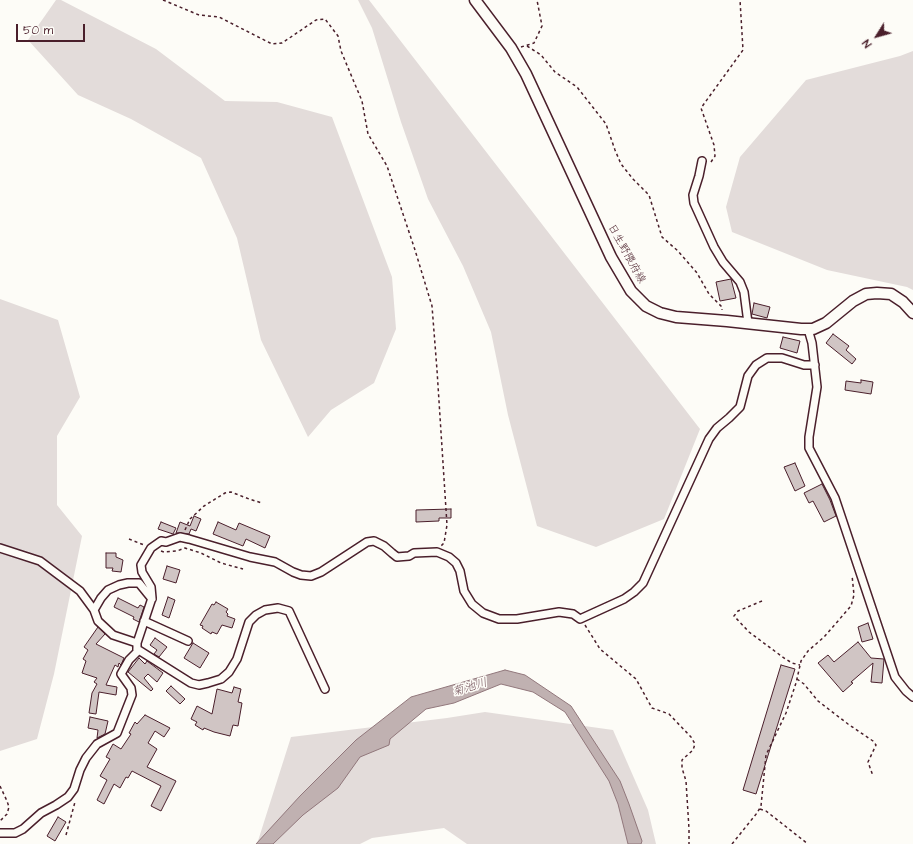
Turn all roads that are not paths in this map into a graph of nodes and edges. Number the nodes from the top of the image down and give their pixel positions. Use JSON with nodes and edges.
{"nodes":[{"id":1,"x":475,"y":0,"type":"edge"},
{"id":2,"x":702,"y":160,"type":"dead end"},
{"id":3,"x":913,"y":313,"type":"edge"},
{"id":4,"x":748,"y":323,"type":"junction"},
{"id":5,"x":808,"y":329,"type":"junction"},
{"id":6,"x":816,"y":365,"type":"junction"},
{"id":7,"x":0,"y":548,"type":"edge"},
{"id":8,"x":152,"y":599,"type":"junction"},
{"id":9,"x":94,"y":610,"type":"junction"},
{"id":10,"x":144,"y":621,"type":"junction"},
{"id":11,"x":188,"y":641,"type":"dead end"},
{"id":12,"x":137,"y":646,"type":"junction"},
{"id":13,"x":325,"y":689,"type":"dead end"},
{"id":14,"x":913,"y":698,"type":"edge"},
{"id":15,"x":0,"y":833,"type":"edge"}],
"edges":[{"from":1,"to":4,"type":"main road","name":"日生野隈府線"},
{"from":2,"to":4,"type":"street"},
{"from":3,"to":5,"type":"main road","name":"日生野隈府線"},
{"from":4,"to":5,"type":"main road","name":"日生野隈府線"},
{"from":5,"to":6,"type":"street"},
{"from":6,"to":8,"type":"street"},
{"from":6,"to":14,"type":"street"},
{"from":7,"to":9,"type":"street"},
{"from":8,"to":9,"type":"street"},
{"from":8,"to":10,"type":"street"},
{"from":9,"to":12,"type":"street"},
{"from":10,"to":11,"type":"street"},
{"from":10,"to":12,"type":"street"},
{"from":12,"to":13,"type":"street"},
{"from":12,"to":15,"type":"street"}]}
